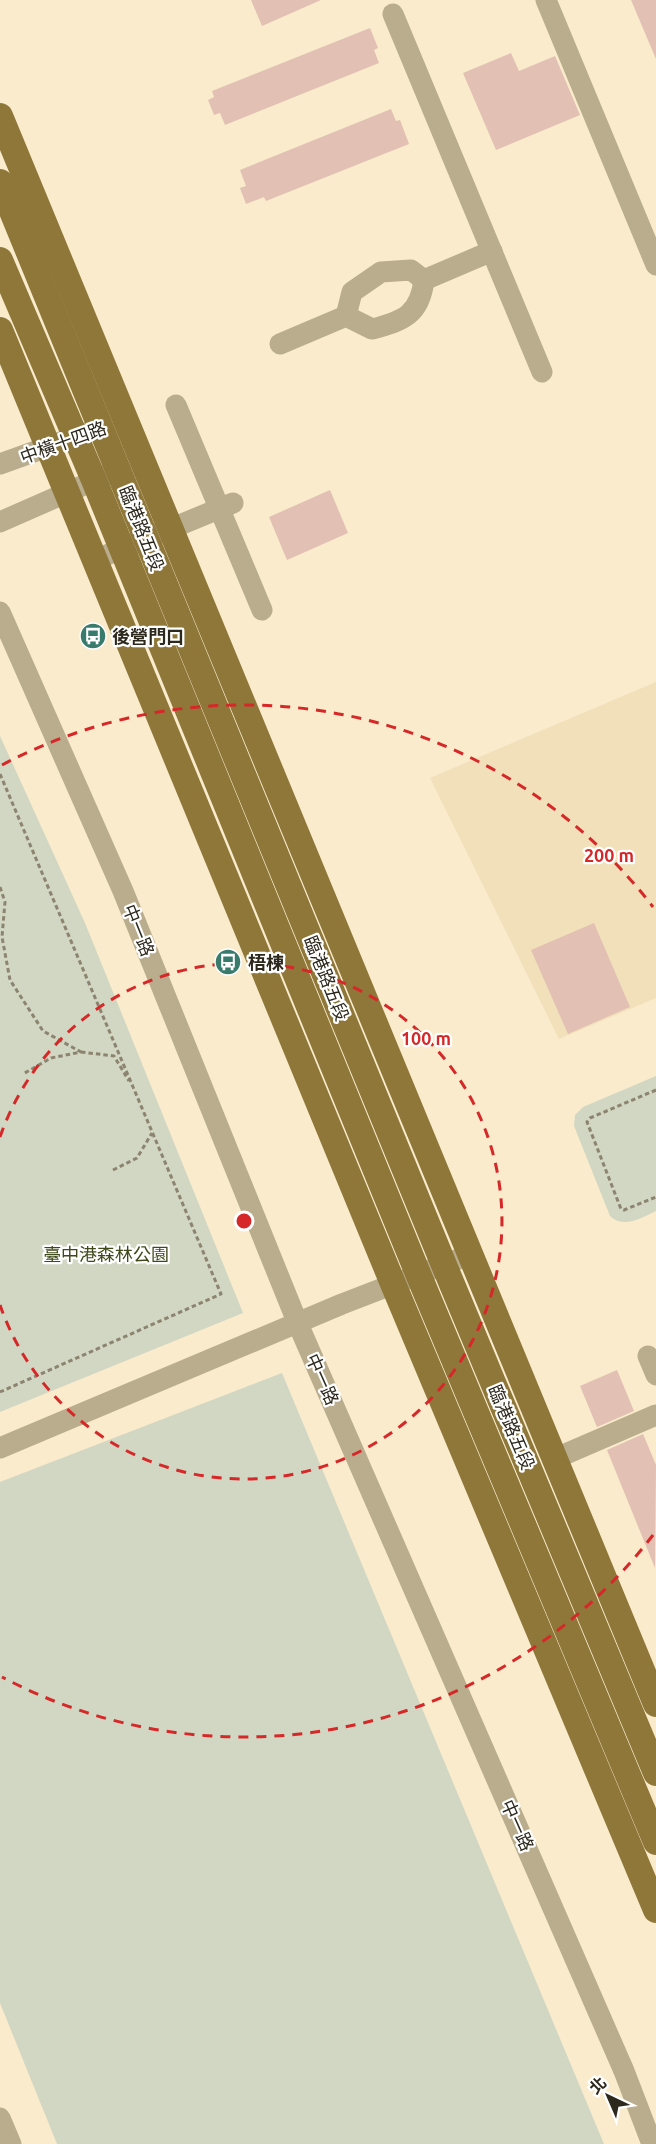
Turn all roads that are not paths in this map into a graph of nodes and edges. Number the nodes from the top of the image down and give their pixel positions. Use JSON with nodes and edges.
{"nodes":[{"id":1,"x":546,"y":0,"type":"edge"},
{"id":2,"x":393,"y":14,"type":"dead end"},
{"id":3,"x":0,"y":116,"type":"edge"},
{"id":4,"x":0,"y":182,"type":"edge"},
{"id":5,"x":492,"y":251,"type":"junction"},
{"id":6,"x":0,"y":260,"type":"edge"},
{"id":7,"x":656,"y":265,"type":"edge"},
{"id":8,"x":424,"y":280,"type":"junction"},
{"id":9,"x":346,"y":316,"type":"junction"},
{"id":10,"x":0,"y":330,"type":"edge"},
{"id":11,"x":280,"y":344,"type":"dead end"},
{"id":12,"x":542,"y":372,"type":"dead end"},
{"id":13,"x":176,"y":405,"type":"dead end"},
{"id":14,"x":126,"y":418,"type":"junction"},
{"id":15,"x":101,"y":428,"type":"junction"},
{"id":16,"x":76,"y":438,"type":"junction"},
{"id":17,"x":50,"y":448,"type":"junction"},
{"id":18,"x":144,"y":460,"type":"junction"},
{"id":19,"x":0,"y":464,"type":"edge"},
{"id":20,"x":118,"y":470,"type":"junction"},
{"id":21,"x":94,"y":480,"type":"junction"},
{"id":22,"x":68,"y":490,"type":"junction"},
{"id":23,"x":226,"y":506,"type":"junction"},
{"id":24,"x":0,"y":522,"type":"edge"},
{"id":25,"x":172,"y":528,"type":"junction"},
{"id":26,"x":146,"y":538,"type":"junction"},
{"id":27,"x":122,"y":549,"type":"junction"},
{"id":28,"x":97,"y":559,"type":"junction"},
{"id":29,"x":262,"y":610,"type":"dead end"},
{"id":30,"x":0,"y":612,"type":"edge"},
{"id":31,"x":469,"y":1255,"type":"junction"},
{"id":32,"x":444,"y":1265,"type":"junction"},
{"id":33,"x":419,"y":1275,"type":"junction"},
{"id":34,"x":394,"y":1286,"type":"junction"},
{"id":35,"x":298,"y":1324,"type":"junction"},
{"id":36,"x":648,"y":1356,"type":"dead end"},
{"id":37,"x":656,"y":1376,"type":"edge"},
{"id":38,"x":656,"y":1415,"type":"edge"},
{"id":39,"x":0,"y":1448,"type":"edge"},
{"id":40,"x":554,"y":1459,"type":"junction"},
{"id":41,"x":656,"y":1704,"type":"edge"},
{"id":42,"x":656,"y":1773,"type":"edge"},
{"id":43,"x":656,"y":1842,"type":"edge"},
{"id":44,"x":656,"y":1910,"type":"edge"},
{"id":45,"x":0,"y":2118,"type":"edge"},
{"id":46,"x":11,"y":2144,"type":"edge"},
{"id":47,"x":652,"y":2144,"type":"edge"}],
"edges":[{"from":1,"to":7,"type":"street"},
{"from":2,"to":5,"type":"street"},
{"from":3,"to":14,"type":"main road","name":"臨港路五段"},
{"from":4,"to":15,"type":"main road","name":"臨港路五段"},
{"from":5,"to":8,"type":"street"},
{"from":5,"to":12,"type":"street"},
{"from":6,"to":16,"type":"main road","name":"臨港路五段"},
{"from":8,"to":9,"type":"street"},
{"from":8,"to":9,"type":"street"},
{"from":9,"to":11,"type":"street"},
{"from":10,"to":17,"type":"main road"},
{"from":13,"to":23,"type":"street"},
{"from":14,"to":15,"type":"street","name":"中橫十四路"},
{"from":14,"to":18,"type":"main road","name":"臨港路五段"},
{"from":15,"to":16,"type":"street","name":"中橫十四路"},
{"from":15,"to":20,"type":"main road","name":"臨港路五段"},
{"from":16,"to":17,"type":"street","name":"中橫十四路"},
{"from":16,"to":21,"type":"main road","name":"臨港路五段"},
{"from":17,"to":19,"type":"street","name":"中橫十四路"},
{"from":17,"to":22,"type":"main road"},
{"from":18,"to":20,"type":"street"},
{"from":18,"to":25,"type":"main road","name":"臨港路五段"},
{"from":20,"to":21,"type":"street"},
{"from":20,"to":26,"type":"main road","name":"臨港路五段"},
{"from":21,"to":22,"type":"street"},
{"from":21,"to":27,"type":"main road","name":"臨港路五段"},
{"from":22,"to":24,"type":"street"},
{"from":22,"to":28,"type":"main road"},
{"from":23,"to":25,"type":"street"},
{"from":23,"to":29,"type":"street"},
{"from":25,"to":26,"type":"street"},
{"from":25,"to":31,"type":"main road","name":"臨港路五段"},
{"from":26,"to":27,"type":"street"},
{"from":26,"to":32,"type":"main road","name":"臨港路五段"},
{"from":27,"to":28,"type":"street"},
{"from":27,"to":33,"type":"main road","name":"臨港路五段"},
{"from":28,"to":34,"type":"main road"},
{"from":30,"to":35,"type":"street","name":"中一路"},
{"from":31,"to":32,"type":"street"},
{"from":31,"to":40,"type":"main road","name":"臨港路五段"},
{"from":32,"to":33,"type":"street"},
{"from":32,"to":42,"type":"main road","name":"臨港路五段"},
{"from":33,"to":34,"type":"street"},
{"from":33,"to":43,"type":"main road","name":"臨港路五段"},
{"from":34,"to":35,"type":"street"},
{"from":34,"to":44,"type":"main road"},
{"from":35,"to":39,"type":"street"},
{"from":35,"to":47,"type":"street","name":"中一路"},
{"from":36,"to":37,"type":"street"},
{"from":38,"to":40,"type":"street"},
{"from":40,"to":41,"type":"main road","name":"臨港路五段"},
{"from":45,"to":46,"type":"street"}]}
